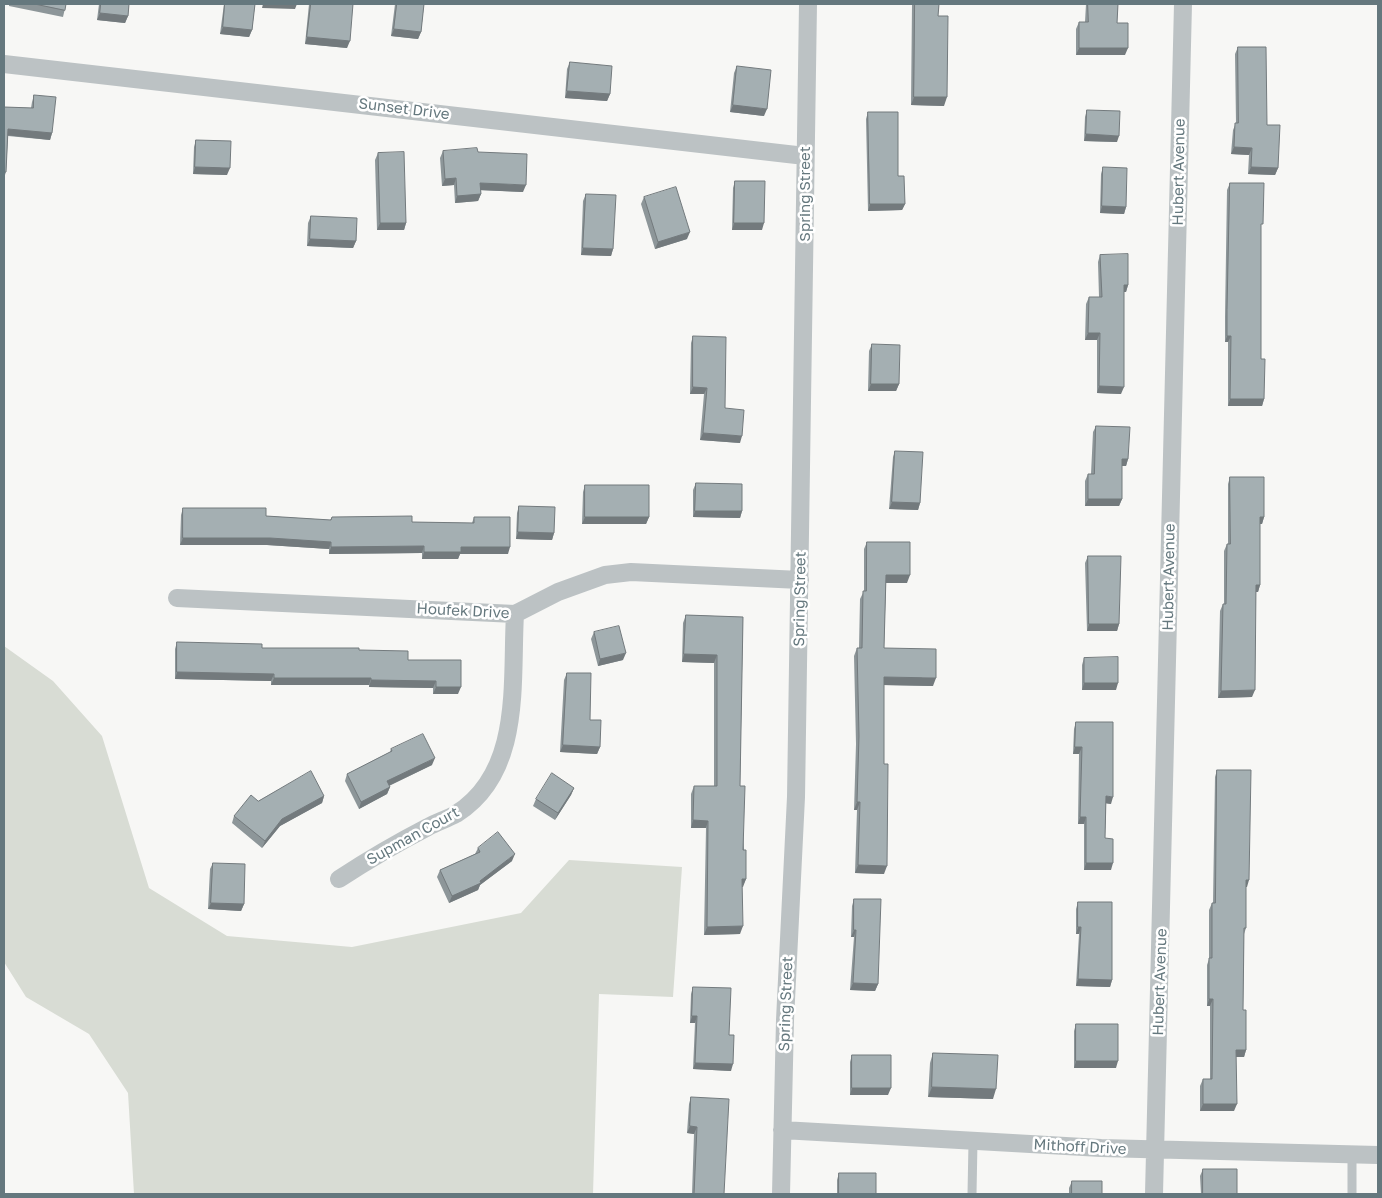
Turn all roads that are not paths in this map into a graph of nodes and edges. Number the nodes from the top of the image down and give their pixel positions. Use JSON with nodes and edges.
{"nodes":[{"id":1,"x":808,"y":4,"type":"edge"},
{"id":2,"x":1183,"y":4,"type":"edge"},
{"id":3,"x":4,"y":64,"type":"edge"},
{"id":4,"x":805,"y":156,"type":"junction"},
{"id":5,"x":800,"y":580,"type":"junction"},
{"id":6,"x":178,"y":598,"type":"dead end"},
{"id":7,"x":515,"y":614,"type":"junction"},
{"id":8,"x":339,"y":879,"type":"dead end"},
{"id":9,"x":782,"y":1130,"type":"junction"},
{"id":10,"x":973,"y":1142,"type":"junction"},
{"id":11,"x":1155,"y":1150,"type":"junction"},
{"id":12,"x":1352,"y":1155,"type":"junction"},
{"id":13,"x":1378,"y":1155,"type":"edge"},
{"id":14,"x":781,"y":1194,"type":"edge"},
{"id":15,"x":972,"y":1194,"type":"edge"},
{"id":16,"x":1154,"y":1194,"type":"edge"},
{"id":17,"x":1352,"y":1194,"type":"edge"}],
"edges":[{"from":1,"to":4,"type":"street","name":"Spring Street"},
{"from":2,"to":11,"type":"street","name":"Hubert Avenue"},
{"from":3,"to":4,"type":"street","name":"Sunset Drive"},
{"from":4,"to":5,"type":"street","name":"Spring Street"},
{"from":5,"to":7,"type":"street","name":"Houfek Drive"},
{"from":5,"to":9,"type":"street","name":"Spring Street"},
{"from":6,"to":7,"type":"street","name":"Houfek Drive"},
{"from":7,"to":8,"type":"street","name":"Supman Court"},
{"from":9,"to":10,"type":"street","name":"Mithoff Drive"},
{"from":9,"to":14,"type":"street","name":"Spring Street"},
{"from":10,"to":11,"type":"street","name":"Mithoff Drive"},
{"from":10,"to":15,"type":"lane"},
{"from":11,"to":12,"type":"street","name":"Mithoff Drive"},
{"from":11,"to":16,"type":"street","name":"Hubert Avenue"},
{"from":12,"to":13,"type":"street","name":"Mithoff Drive"},
{"from":12,"to":17,"type":"lane"}]}
